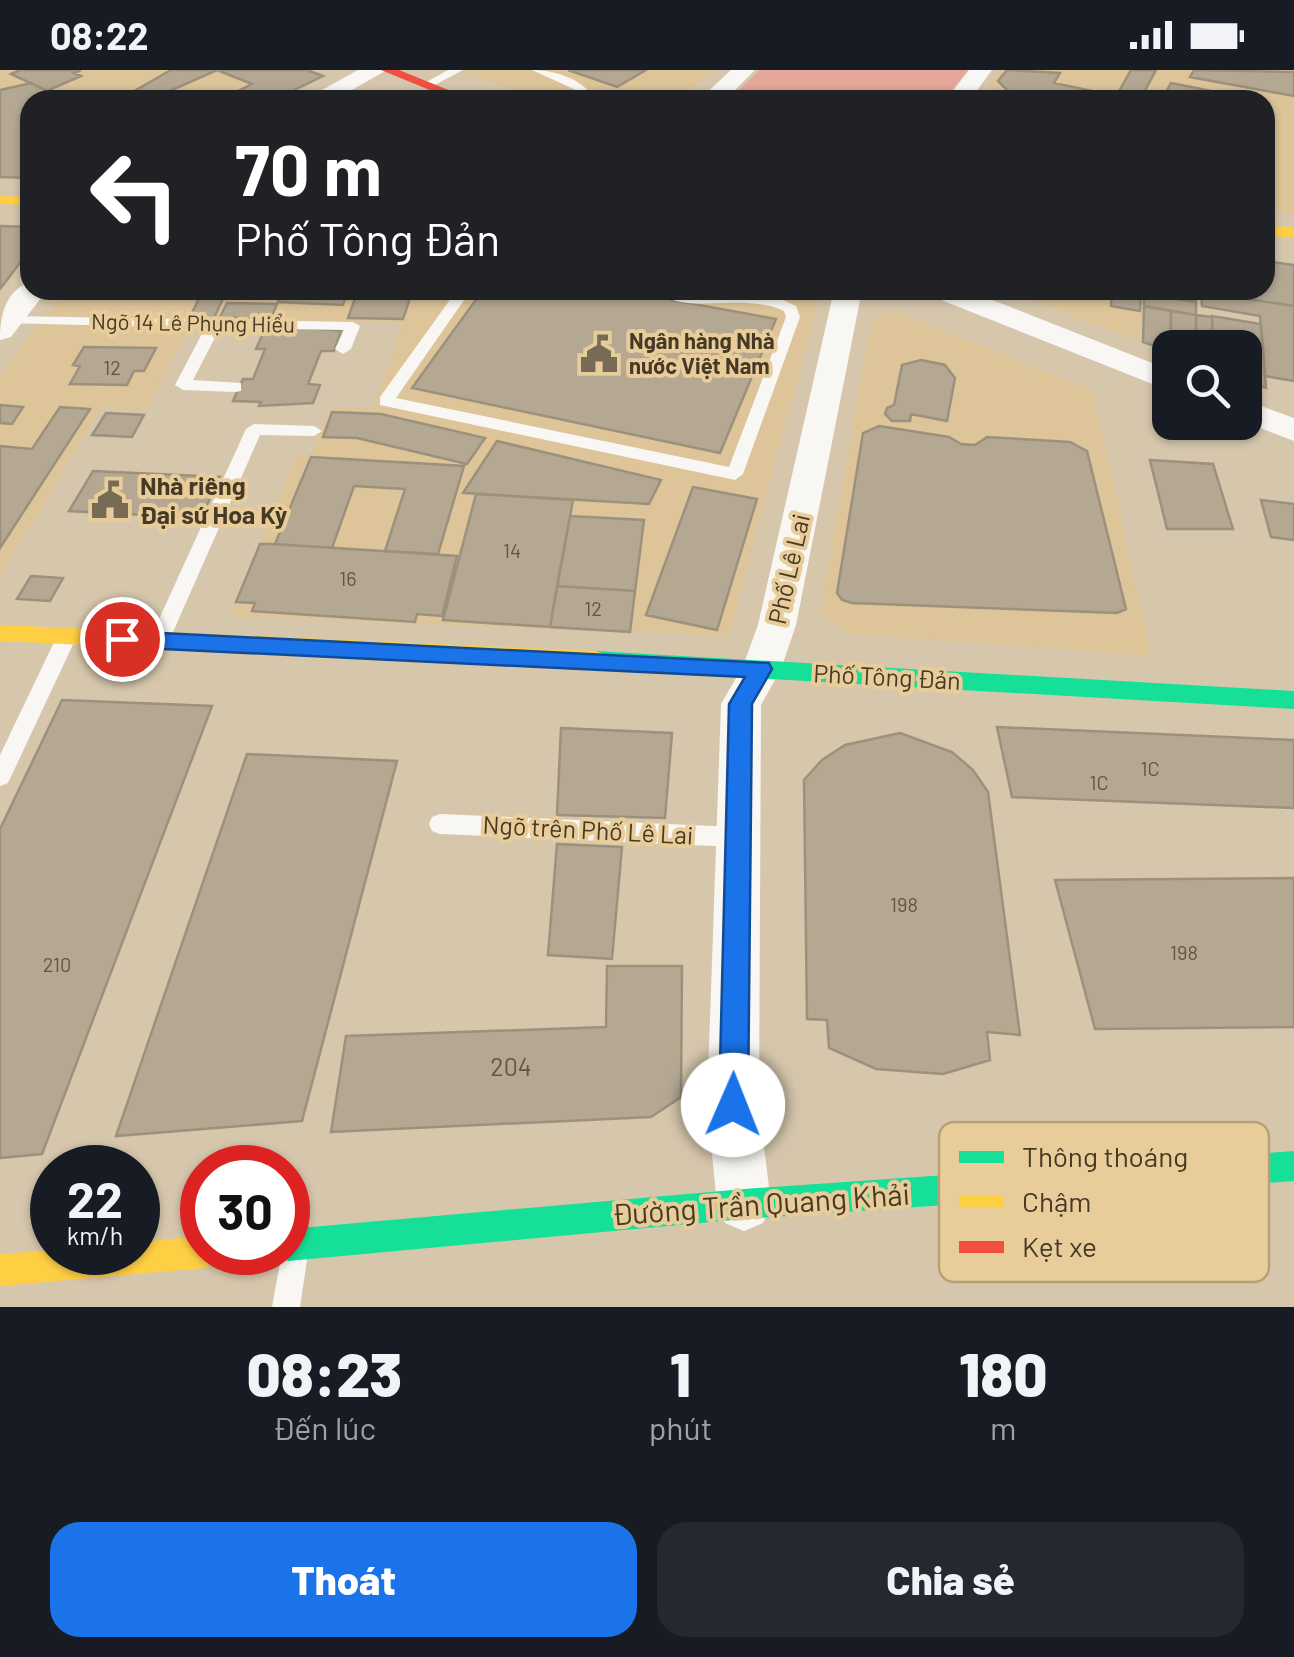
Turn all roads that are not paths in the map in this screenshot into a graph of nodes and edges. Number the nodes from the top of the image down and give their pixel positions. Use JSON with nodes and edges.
{"nodes":[{"id":1,"x":376,"y":70,"type":"edge"},
{"id":2,"x":387,"y":70,"type":"edge"},
{"id":3,"x":456,"y":70,"type":"edge"},
{"id":4,"x":538,"y":70,"type":"edge"},
{"id":5,"x":744,"y":70,"type":"edge"},
{"id":6,"x":981,"y":70,"type":"edge"},
{"id":7,"x":428,"y":85,"type":"junction"},
{"id":8,"x":336,"y":90,"type":"edge"},
{"id":9,"x":441,"y":90,"type":"edge"},
{"id":10,"x":584,"y":90,"type":"edge"},
{"id":11,"x":722,"y":90,"type":"edge"},
{"id":12,"x":966,"y":90,"type":"edge"},
{"id":13,"x":25,"y":300,"type":"edge"},
{"id":14,"x":457,"y":300,"type":"edge"},
{"id":15,"x":769,"y":300,"type":"edge"},
{"id":16,"x":846,"y":300,"type":"edge"},
{"id":17,"x":966,"y":300,"type":"edge"},
{"id":18,"x":214,"y":323,"type":"junction"},
{"id":19,"x":5,"y":325,"type":"edge"},
{"id":20,"x":343,"y":349,"type":"dead end"},
{"id":21,"x":1152,"y":373,"type":"edge"},
{"id":22,"x":234,"y":387,"type":"dead end"},
{"id":23,"x":1262,"y":417,"type":"edge"},
{"id":24,"x":1294,"y":430,"type":"edge"},
{"id":25,"x":314,"y":432,"type":"dead end"},
{"id":26,"x":0,"y":633,"type":"edge"},
{"id":27,"x":67,"y":636,"type":"junction"},
{"id":28,"x":159,"y":641,"type":"junction"},
{"id":29,"x":761,"y":669,"type":"junction"},
{"id":30,"x":1294,"y":700,"type":"edge"},
{"id":31,"x":0,"y":777,"type":"edge"},
{"id":32,"x":440,"y":824,"type":"dead end"},
{"id":33,"x":736,"y":837,"type":"junction"},
{"id":34,"x":1294,"y":1166,"type":"edge"},
{"id":35,"x":1269,"y":1168,"type":"edge"},
{"id":36,"x":939,"y":1191,"type":"edge"},
{"id":37,"x":744,"y":1204,"type":"junction"},
{"id":38,"x":310,"y":1243,"type":"edge"},
{"id":39,"x":180,"y":1254,"type":"edge"},
{"id":40,"x":0,"y":1270,"type":"edge"},
{"id":41,"x":289,"y":1275,"type":"edge"},
{"id":42,"x":286,"y":1307,"type":"edge"}],
"edges":[{"from":1,"to":8,"type":"street"},
{"from":2,"to":7,"type":"street"},
{"from":3,"to":7,"type":"lane"},
{"from":4,"to":10,"type":"lane"},
{"from":5,"to":11,"type":"street"},
{"from":6,"to":12,"type":"street"},
{"from":7,"to":9,"type":"street"},
{"from":13,"to":19,"type":"street"},
{"from":14,"to":15,"type":"lane"},
{"from":16,"to":29,"type":"street","name":"Phố Lê Lai"},
{"from":17,"to":21,"type":"street"},
{"from":18,"to":19,"type":"lane","name":"Ngõ 14 Lê Phụng Hiểu"},
{"from":18,"to":20,"type":"lane","name":"Ngõ 14 Lê Phụng Hiểu"},
{"from":18,"to":22,"type":"lane"},
{"from":23,"to":24,"type":"street"},
{"from":25,"to":28,"type":"lane"},
{"from":26,"to":27,"type":"street","name":"Phố Tông Đản"},
{"from":27,"to":28,"type":"street","name":"Phố Tông Đản"},
{"from":27,"to":31,"type":"lane"},
{"from":28,"to":29,"type":"street","name":"Phố Tông Đản"},
{"from":29,"to":30,"type":"street","name":"Phố Tông Đản"},
{"from":29,"to":33,"type":"street","name":"Phố Lê Lai"},
{"from":32,"to":33,"type":"lane","name":"Ngõ trên Phố Lê Lai"},
{"from":33,"to":37,"type":"street","name":"Phố Lê Lai"},
{"from":34,"to":35,"type":"street","name":"Đường Trần Quang Khải"},
{"from":36,"to":37,"type":"street","name":"Đường Trần Quang Khải"},
{"from":37,"to":38,"type":"street","name":"Đường Trần Quang Khải"},
{"from":39,"to":40,"type":"street"},
{"from":41,"to":42,"type":"lane"}]}
